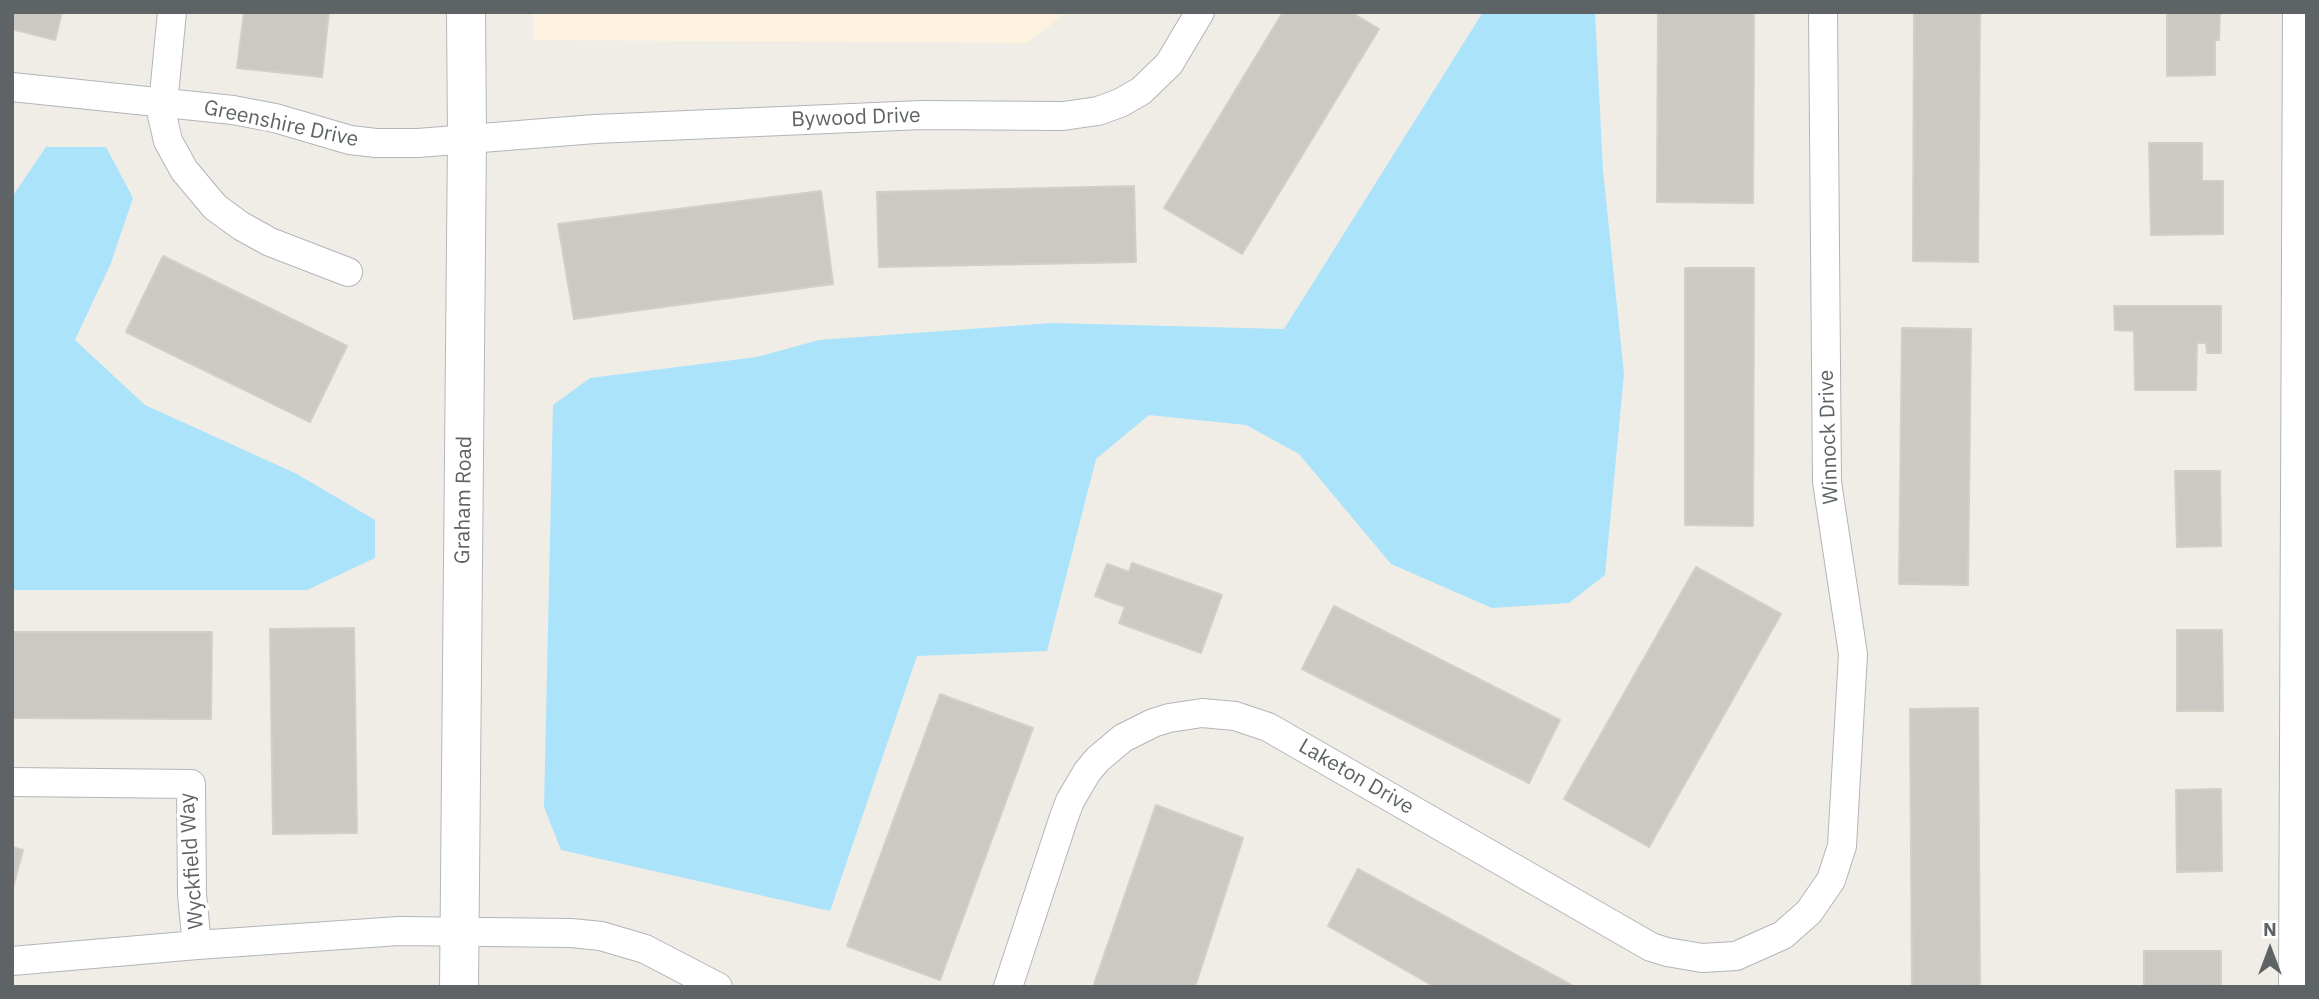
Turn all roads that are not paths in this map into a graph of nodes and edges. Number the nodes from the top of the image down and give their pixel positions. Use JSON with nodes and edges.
{"nodes":[{"id":1,"x":172,"y":12,"type":"edge"},
{"id":2,"x":466,"y":12,"type":"edge"},
{"id":3,"x":1200,"y":12,"type":"edge"},
{"id":4,"x":1823,"y":12,"type":"edge"},
{"id":5,"x":2297,"y":12,"type":"edge"},
{"id":6,"x":12,"y":87,"type":"edge"},
{"id":7,"x":162,"y":101,"type":"junction"},
{"id":8,"x":467,"y":138,"type":"junction"},
{"id":9,"x":348,"y":272,"type":"dead end"},
{"id":10,"x":12,"y":782,"type":"edge"},
{"id":11,"x":1821,"y":896,"type":"joint"},
{"id":12,"x":460,"y":932,"type":"junction"},
{"id":13,"x":197,"y":945,"type":"junction"},
{"id":14,"x":12,"y":961,"type":"edge"},
{"id":15,"x":459,"y":987,"type":"edge"},
{"id":16,"x":718,"y":987,"type":"edge"},
{"id":17,"x":1009,"y":987,"type":"edge"},
{"id":18,"x":2294,"y":987,"type":"edge"}],
"edges":[{"from":1,"to":7,"type":"street"},
{"from":2,"to":8,"type":"street","name":"Graham Road"},
{"from":3,"to":8,"type":"street","name":"Bywood Drive"},
{"from":4,"to":11,"type":"street","name":"Winnock Drive"},
{"from":5,"to":18,"type":"street"},
{"from":6,"to":7,"type":"street","name":"Greenshire Drive"},
{"from":7,"to":8,"type":"street","name":"Greenshire Drive"},
{"from":7,"to":9,"type":"street"},
{"from":8,"to":12,"type":"street","name":"Graham Road"},
{"from":10,"to":13,"type":"street","name":"Wyckfield Way"},
{"from":11,"to":17,"type":"street","name":"Laketon Drive"},
{"from":12,"to":13,"type":"street","name":"Wyckfield Way"},
{"from":12,"to":15,"type":"street","name":"Graham Road"},
{"from":12,"to":16,"type":"street"},
{"from":13,"to":14,"type":"street","name":"Wyckfield Way"}]}
